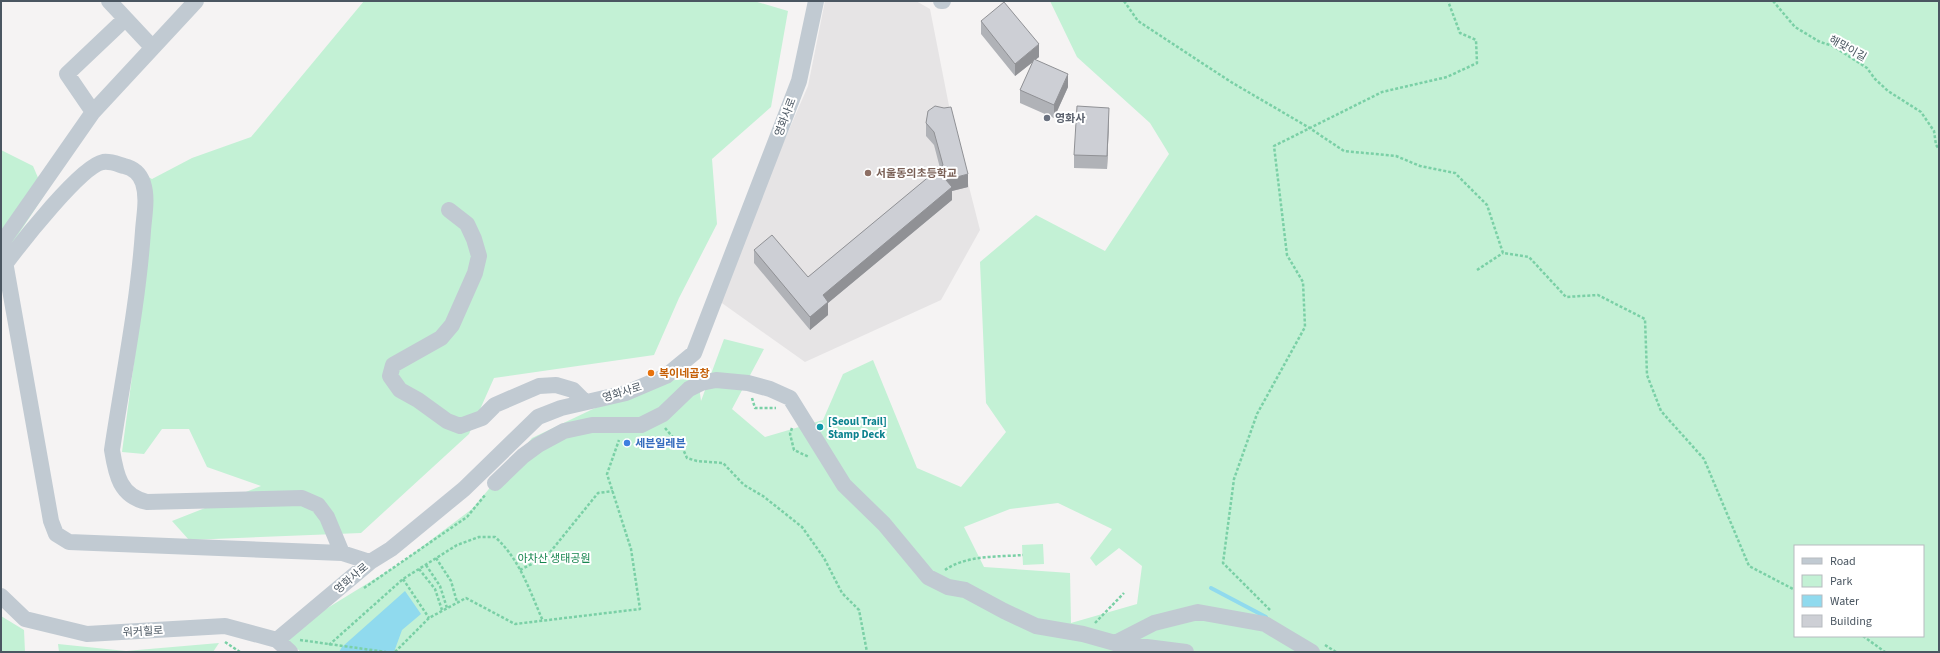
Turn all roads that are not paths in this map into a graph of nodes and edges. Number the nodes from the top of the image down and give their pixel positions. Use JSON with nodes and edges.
{"nodes":[{"id":1,"x":109,"y":1,"type":"edge"},
{"id":2,"x":196,"y":1,"type":"edge"},
{"id":3,"x":816,"y":1,"type":"edge"},
{"id":4,"x":125,"y":19,"type":"junction"},
{"id":5,"x":152,"y":47,"type":"junction"},
{"id":6,"x":93,"y":112,"type":"junction"},
{"id":7,"x":449,"y":210,"type":"dead end"},
{"id":8,"x":4,"y":254,"type":"edge"},
{"id":9,"x":585,"y":402,"type":"junction"},
{"id":10,"x":495,"y":483,"type":"dead end"},
{"id":11,"x":342,"y":553,"type":"junction"},
{"id":12,"x":370,"y":562,"type":"junction"},
{"id":13,"x":1,"y":596,"type":"edge"},
{"id":14,"x":277,"y":640,"type":"junction"},
{"id":15,"x":1115,"y":643,"type":"junction"},
{"id":16,"x":1317,"y":648,"type":"edge"},
{"id":17,"x":290,"y":652,"type":"edge"},
{"id":18,"x":1186,"y":652,"type":"edge"}],
"edges":[{"from":1,"to":4,"type":"street"},
{"from":2,"to":5,"type":"street"},
{"from":3,"to":9,"type":"street","name":"영화사로"},
{"from":4,"to":5,"type":"street"},
{"from":4,"to":6,"type":"street"},
{"from":5,"to":6,"type":"street"},
{"from":6,"to":8,"type":"street"},
{"from":7,"to":9,"type":"street"},
{"from":8,"to":11,"type":"street"},
{"from":8,"to":11,"type":"street"},
{"from":9,"to":12,"type":"street","name":"영화사로"},
{"from":10,"to":15,"type":"street"},
{"from":11,"to":12,"type":"street"},
{"from":12,"to":14,"type":"street","name":"영화사로"},
{"from":13,"to":14,"type":"street","name":"워커힐로"},
{"from":14,"to":17,"type":"street","name":"워커힐로"},
{"from":15,"to":16,"type":"street"},
{"from":15,"to":18,"type":"street"}]}
